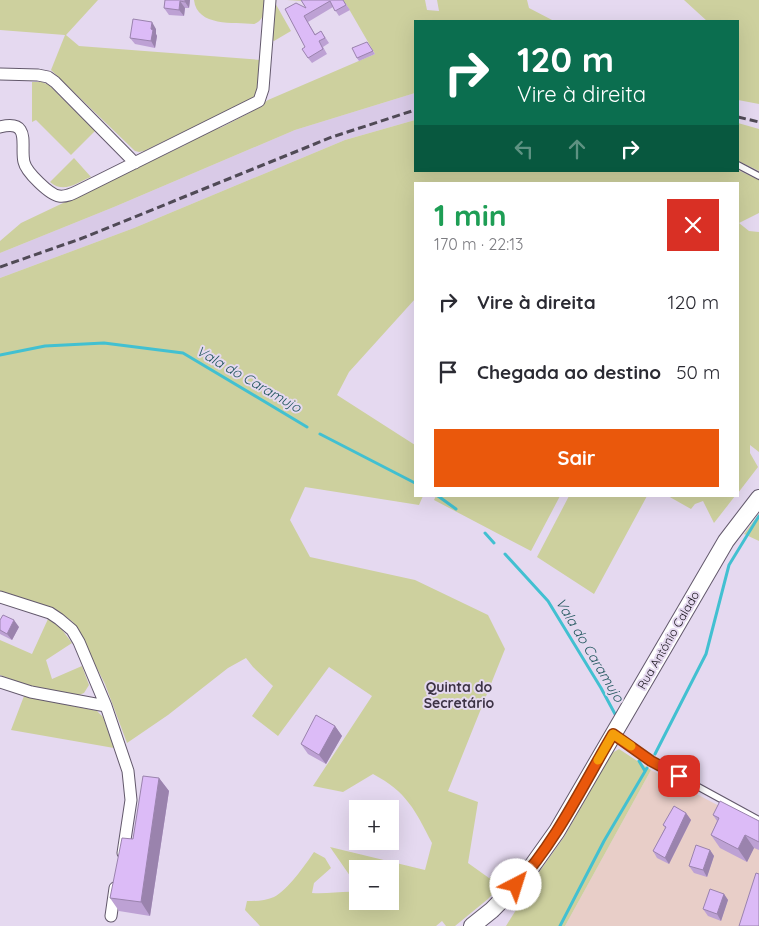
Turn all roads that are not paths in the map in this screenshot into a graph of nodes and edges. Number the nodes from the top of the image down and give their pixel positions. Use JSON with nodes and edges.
{"nodes":[{"id":1,"x":270,"y":0,"type":"edge"},
{"id":2,"x":0,"y":74,"type":"edge"},
{"id":3,"x":0,"y":128,"type":"edge"},
{"id":4,"x":135,"y":163,"type":"junction"},
{"id":5,"x":739,"y":166,"type":"edge"},
{"id":6,"x":759,"y":176,"type":"edge"},
{"id":7,"x":759,"y":498,"type":"edge"},
{"id":8,"x":0,"y":597,"type":"edge"},
{"id":9,"x":0,"y":682,"type":"edge"},
{"id":10,"x":106,"y":706,"type":"junction"},
{"id":11,"x":613,"y":734,"type":"junction"},
{"id":12,"x":759,"y":820,"type":"edge"},
{"id":13,"x":111,"y":916,"type":"dead end"},
{"id":14,"x":472,"y":926,"type":"edge"}],
"edges":[{"from":1,"to":4,"type":"street"},
{"from":2,"to":4,"type":"street"},
{"from":3,"to":4,"type":"street"},
{"from":5,"to":6,"type":"lane"},
{"from":7,"to":11,"type":"street","name":"Rua António Calado"},
{"from":8,"to":10,"type":"street"},
{"from":9,"to":10,"type":"street"},
{"from":10,"to":13,"type":"street"},
{"from":11,"to":12,"type":"lane"},
{"from":11,"to":14,"type":"street","name":"Rua António Calado"}]}
